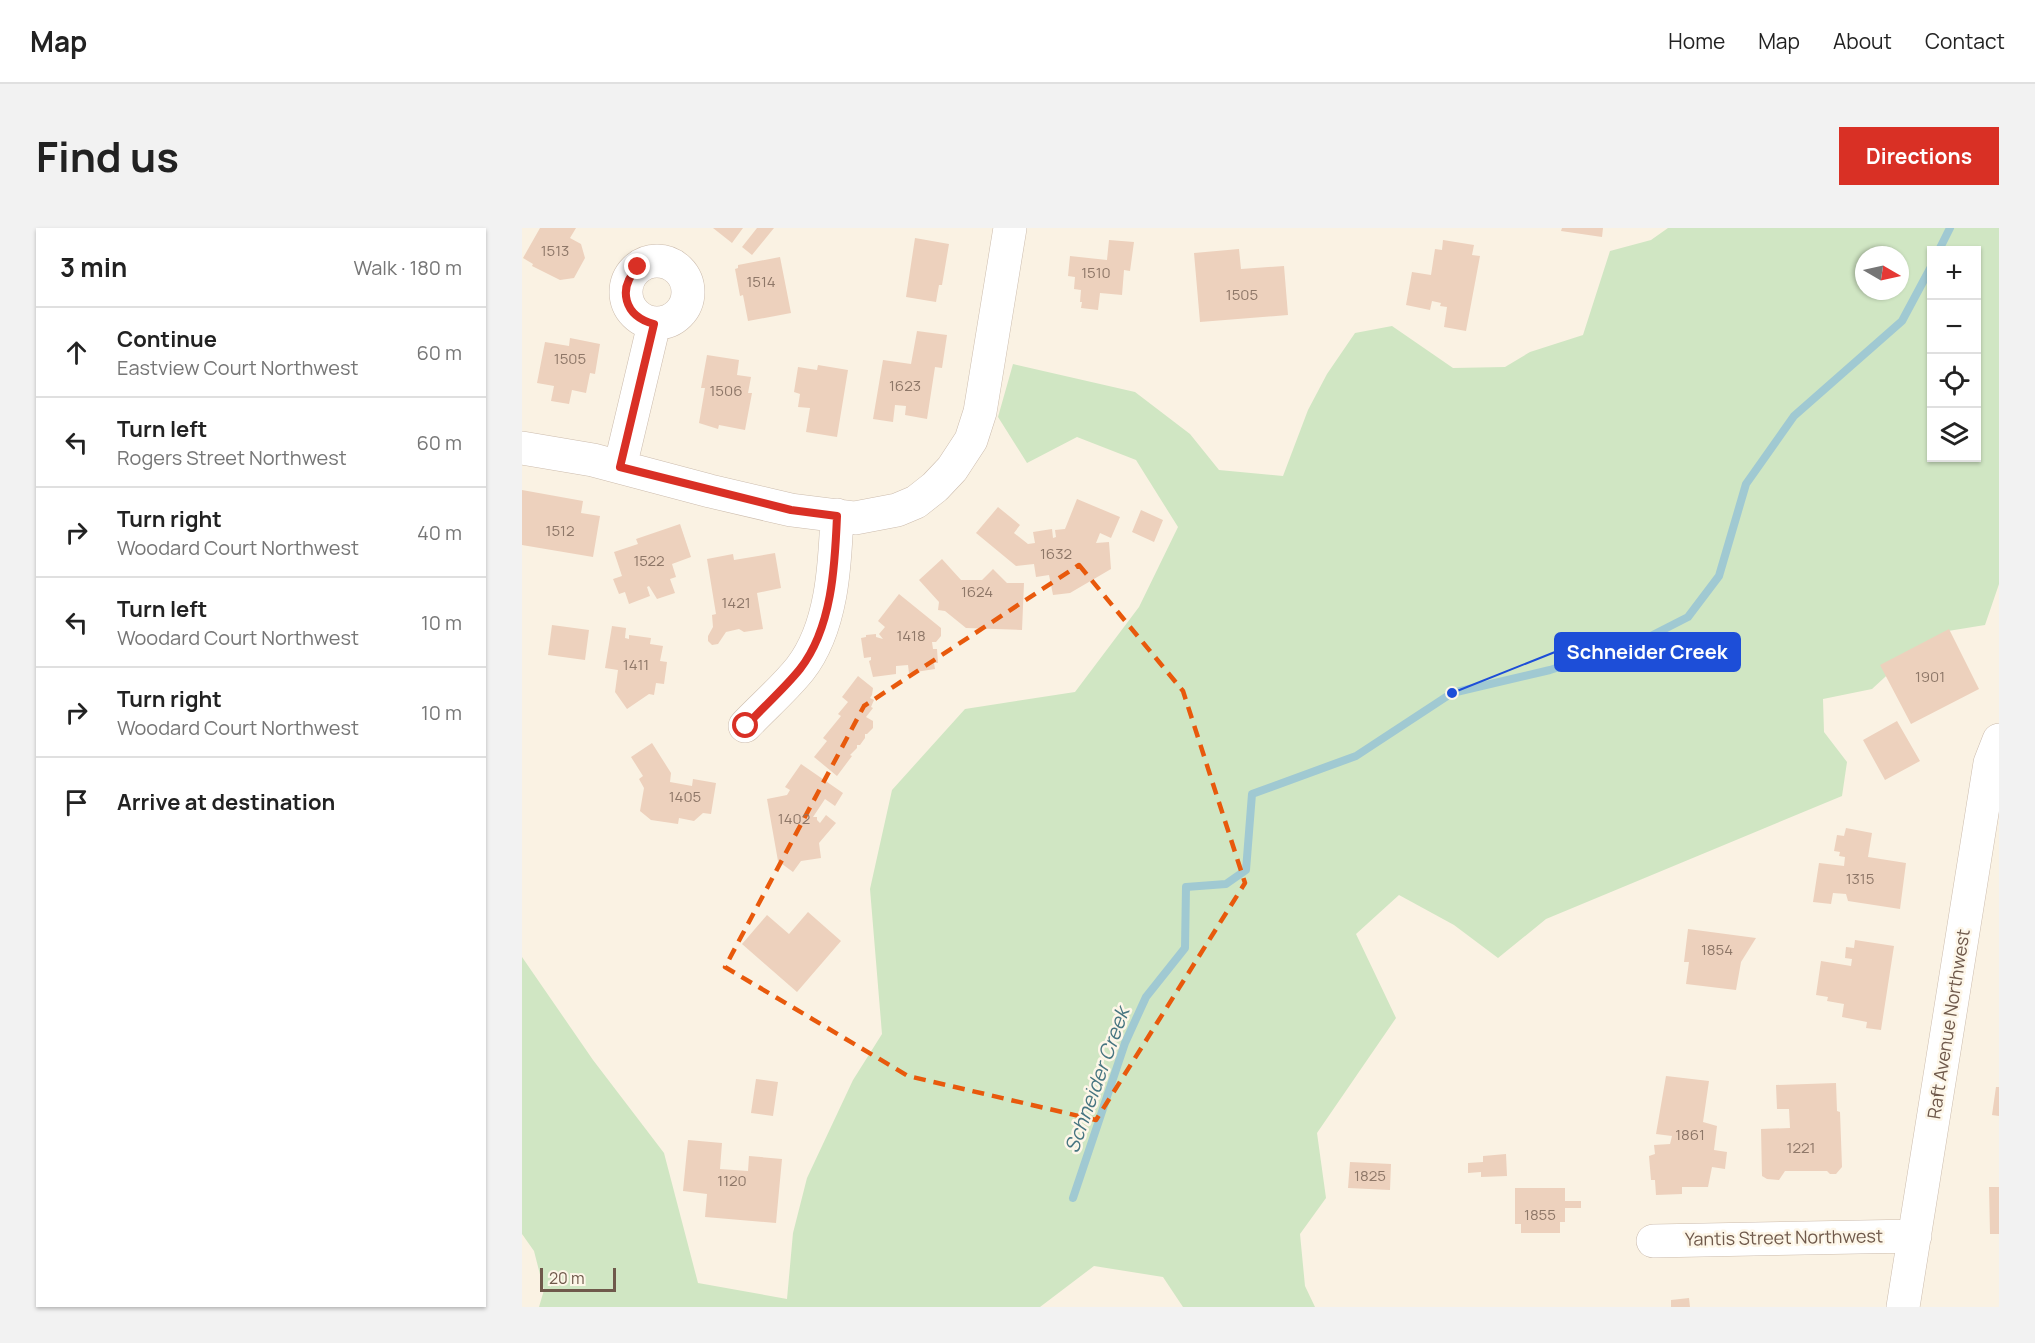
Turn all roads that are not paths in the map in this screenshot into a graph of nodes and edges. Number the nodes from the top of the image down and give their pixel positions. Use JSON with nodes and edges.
{"nodes":[{"id":1,"x":1010,"y":228,"type":"edge"},
{"id":2,"x":654,"y":324,"type":"dead end"},
{"id":3,"x":522,"y":448,"type":"edge"},
{"id":4,"x":620,"y":467,"type":"junction"},
{"id":5,"x":837,"y":516,"type":"junction"},
{"id":6,"x":746,"y":726,"type":"dead end"},
{"id":7,"x":1998,"y":741,"type":"edge"},
{"id":8,"x":1915,"y":1236,"type":"junction"},
{"id":9,"x":1653,"y":1241,"type":"dead end"},
{"id":10,"x":1903,"y":1307,"type":"edge"}],
"edges":[{"from":1,"to":5,"type":"street"},
{"from":2,"to":4,"type":"street"},
{"from":3,"to":4,"type":"street"},
{"from":4,"to":5,"type":"street"},
{"from":5,"to":6,"type":"street"},
{"from":7,"to":8,"type":"street","name":"Raft Avenue Northwest"},
{"from":8,"to":9,"type":"street","name":"Yantis Street Northwest"},
{"from":8,"to":10,"type":"street","name":"Raft Avenue Northwest"}]}
